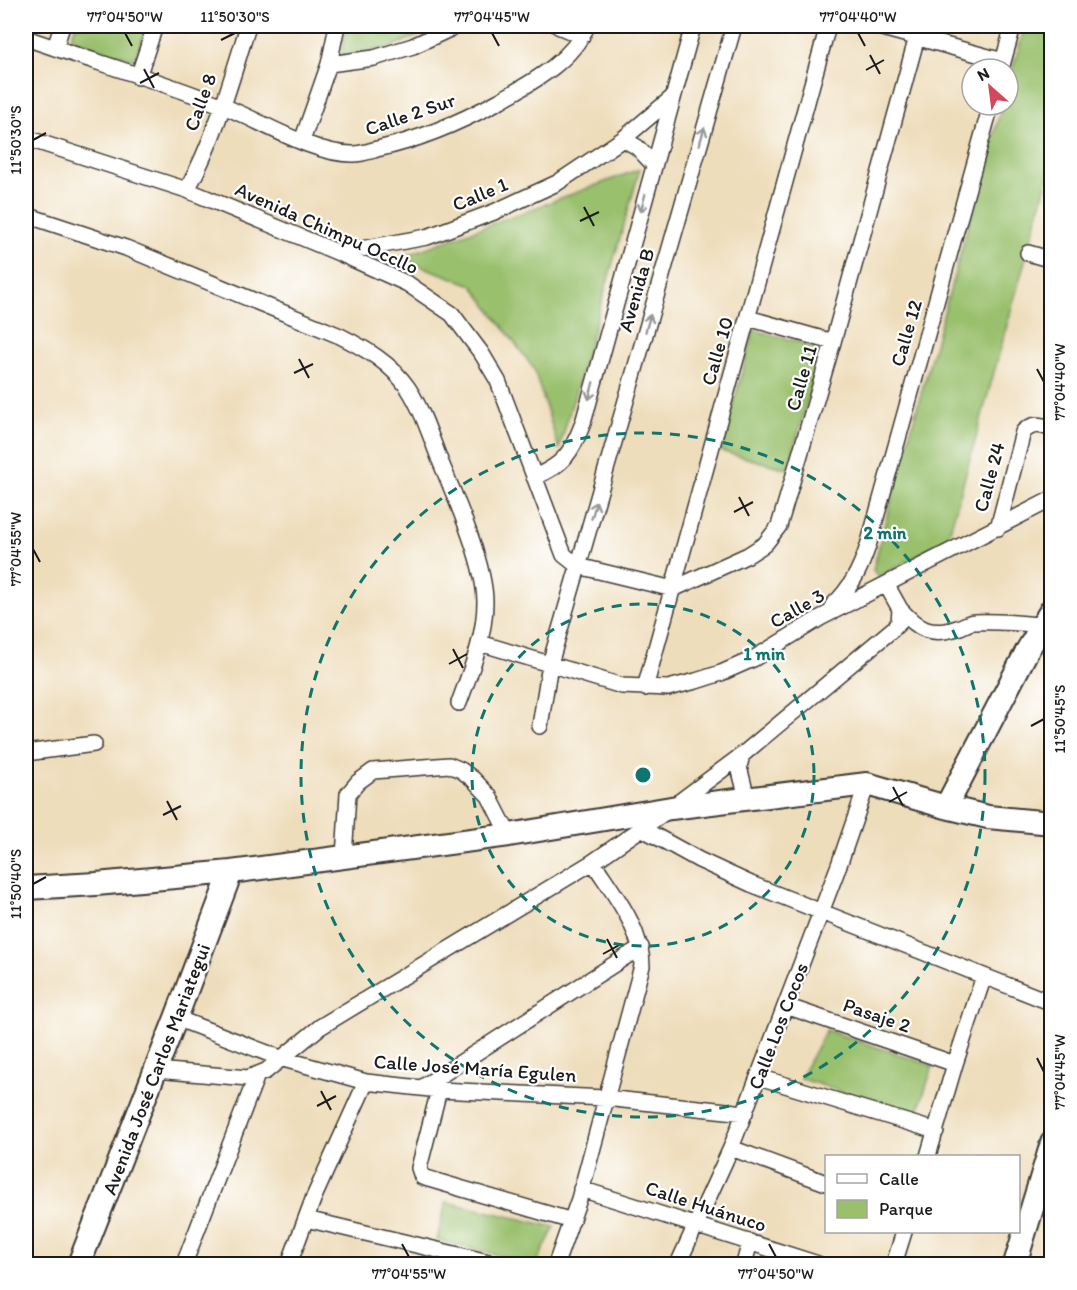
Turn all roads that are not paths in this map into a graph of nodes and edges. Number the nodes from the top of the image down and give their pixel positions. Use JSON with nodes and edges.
{"nodes":[{"id":1,"x":62,"y":26,"type":"edge"},
{"id":2,"x":155,"y":26,"type":"edge"},
{"id":3,"x":248,"y":26,"type":"edge"},
{"id":4,"x":337,"y":26,"type":"edge"},
{"id":5,"x":456,"y":26,"type":"edge"},
{"id":6,"x":558,"y":26,"type":"edge"},
{"id":7,"x":693,"y":26,"type":"edge"},
{"id":8,"x":734,"y":26,"type":"edge"},
{"id":9,"x":828,"y":26,"type":"edge"},
{"id":10,"x":875,"y":26,"type":"edge"},
{"id":11,"x":1013,"y":26,"type":"edge"},
{"id":12,"x":584,"y":31,"type":"edge"},
{"id":13,"x":919,"y":31,"type":"edge"},
{"id":14,"x":26,"y":38,"type":"edge"},
{"id":15,"x":55,"y":48,"type":"junction"},
{"id":16,"x":982,"y":57,"type":"edge"},
{"id":17,"x":1004,"y":57,"type":"edge"},
{"id":18,"x":329,"y":64,"type":"junction"},
{"id":19,"x":138,"y":77,"type":"junction"},
{"id":20,"x":673,"y":97,"type":"junction"},
{"id":21,"x":223,"y":106,"type":"junction"},
{"id":22,"x":988,"y":117,"type":"edge"},
{"id":23,"x":26,"y":138,"type":"edge"},
{"id":24,"x":623,"y":139,"type":"junction"},
{"id":25,"x":302,"y":141,"type":"junction"},
{"id":26,"x":654,"y":165,"type":"junction"},
{"id":27,"x":187,"y":190,"type":"junction"},
{"id":28,"x":26,"y":215,"type":"edge"},
{"id":29,"x":339,"y":253,"type":"junction"},
{"id":30,"x":1028,"y":253,"type":"dead end"},
{"id":31,"x":1052,"y":260,"type":"edge"},
{"id":32,"x":748,"y":318,"type":"junction"},
{"id":33,"x":833,"y":342,"type":"junction"},
{"id":34,"x":1052,"y":429,"type":"edge"},
{"id":35,"x":534,"y":477,"type":"junction"},
{"id":36,"x":1052,"y":499,"type":"edge"},
{"id":37,"x":998,"y":528,"type":"junction"},
{"id":38,"x":578,"y":566,"type":"junction"},
{"id":39,"x":860,"y":572,"type":"junction"},
{"id":40,"x":881,"y":586,"type":"junction"},
{"id":41,"x":673,"y":589,"type":"junction"},
{"id":42,"x":900,"y":609,"type":"junction"},
{"id":43,"x":820,"y":618,"type":"junction"},
{"id":44,"x":1049,"y":620,"type":"edge"},
{"id":45,"x":480,"y":643,"type":"junction"},
{"id":46,"x":550,"y":664,"type":"junction"},
{"id":47,"x":645,"y":688,"type":"junction"},
{"id":48,"x":459,"y":703,"type":"dead end"},
{"id":49,"x":540,"y":726,"type":"dead end"},
{"id":50,"x":94,"y":744,"type":"dead end"},
{"id":51,"x":26,"y":753,"type":"edge"},
{"id":52,"x":742,"y":755,"type":"junction"},
{"id":53,"x":867,"y":784,"type":"junction"},
{"id":54,"x":747,"y":798,"type":"junction"},
{"id":55,"x":946,"y":807,"type":"junction"},
{"id":56,"x":670,"y":808,"type":"junction"},
{"id":57,"x":1052,"y":823,"type":"edge"},
{"id":58,"x":641,"y":828,"type":"junction"},
{"id":59,"x":509,"y":835,"type":"junction"},
{"id":60,"x":344,"y":857,"type":"junction"},
{"id":61,"x":593,"y":862,"type":"junction"},
{"id":62,"x":231,"y":872,"type":"junction"},
{"id":63,"x":26,"y":888,"type":"edge"},
{"id":64,"x":822,"y":912,"type":"junction"},
{"id":65,"x":641,"y":947,"type":"junction"},
{"id":66,"x":984,"y":976,"type":"junction"},
{"id":67,"x":1052,"y":1003,"type":"edge"},
{"id":68,"x":786,"y":1005,"type":"junction"},
{"id":69,"x":176,"y":1018,"type":"junction"},
{"id":70,"x":280,"y":1058,"type":"junction"},
{"id":71,"x":955,"y":1064,"type":"junction"},
{"id":72,"x":156,"y":1070,"type":"junction"},
{"id":73,"x":257,"y":1075,"type":"junction"},
{"id":74,"x":759,"y":1077,"type":"junction"},
{"id":75,"x":366,"y":1082,"type":"junction"},
{"id":76,"x":421,"y":1088,"type":"junction"},
{"id":77,"x":439,"y":1090,"type":"junction"},
{"id":78,"x":605,"y":1098,"type":"junction"},
{"id":79,"x":745,"y":1113,"type":"junction"},
{"id":80,"x":936,"y":1131,"type":"junction"},
{"id":81,"x":1052,"y":1143,"type":"edge"},
{"id":82,"x":731,"y":1148,"type":"junction"},
{"id":83,"x":928,"y":1155,"type":"edge"},
{"id":84,"x":825,"y":1183,"type":"edge"},
{"id":85,"x":581,"y":1188,"type":"junction"},
{"id":86,"x":306,"y":1219,"type":"junction"},
{"id":87,"x":572,"y":1221,"type":"junction"},
{"id":88,"x":697,"y":1225,"type":"junction"},
{"id":89,"x":904,"y":1233,"type":"edge"},
{"id":90,"x":750,"y":1242,"type":"junction"},
{"id":91,"x":79,"y":1264,"type":"edge"},
{"id":92,"x":184,"y":1264,"type":"edge"},
{"id":93,"x":289,"y":1264,"type":"edge"},
{"id":94,"x":498,"y":1264,"type":"edge"},
{"id":95,"x":556,"y":1264,"type":"edge"},
{"id":96,"x":678,"y":1264,"type":"edge"},
{"id":97,"x":744,"y":1264,"type":"edge"},
{"id":98,"x":818,"y":1264,"type":"edge"},
{"id":99,"x":894,"y":1264,"type":"edge"},
{"id":100,"x":1015,"y":1264,"type":"edge"}],
"edges":[{"from":1,"to":15,"type":"street"},
{"from":2,"to":19,"type":"street"},
{"from":3,"to":21,"type":"street","name":"Calle 8"},
{"from":4,"to":18,"type":"street"},
{"from":5,"to":18,"type":"street"},
{"from":6,"to":12,"type":"street"},
{"from":7,"to":20,"type":"street","name":"Avenida B"},
{"from":38,"to":8,"type":"street","name":"Avenida B","one_way":true},
{"from":9,"to":32,"type":"street","name":"Calle 10"},
{"from":10,"to":13,"type":"street"},
{"from":11,"to":17,"type":"street"},
{"from":12,"to":25,"type":"street","name":"Calle 2 Sur"},
{"from":13,"to":16,"type":"street"},
{"from":13,"to":33,"type":"street","name":"Calle 11"},
{"from":14,"to":15,"type":"street","name":"Calle 2 Sur"},
{"from":15,"to":19,"type":"street","name":"Calle 2 Sur"},
{"from":18,"to":25,"type":"street"},
{"from":19,"to":21,"type":"street","name":"Calle 2 Sur"},
{"from":20,"to":24,"type":"street","name":"Calle 1"},
{"from":20,"to":26,"type":"street","name":"Avenida B"},
{"from":21,"to":25,"type":"street","name":"Calle 2 Sur"},
{"from":21,"to":27,"type":"street","name":"Calle 8"},
{"from":22,"to":39,"type":"street","name":"Calle 12"},
{"from":23,"to":27,"type":"street","name":"Avenida Chimpu Occllo"},
{"from":24,"to":26,"type":"street"},
{"from":24,"to":29,"type":"street","name":"Calle 1"},
{"from":26,"to":35,"type":"street","name":"Avenida B","one_way":true},
{"from":27,"to":29,"type":"street","name":"Avenida Chimpu Occllo"},
{"from":28,"to":45,"type":"street"},
{"from":29,"to":35,"type":"street","name":"Avenida Chimpu Occllo"},
{"from":30,"to":31,"type":"street"},
{"from":32,"to":33,"type":"street"},
{"from":32,"to":41,"type":"street","name":"Calle 10"},
{"from":33,"to":41,"type":"street","name":"Calle 11"},
{"from":34,"to":37,"type":"street","name":"Calle 24"},
{"from":35,"to":38,"type":"street","name":"Avenida Chimpu Occllo"},
{"from":36,"to":37,"type":"street","name":"Calle 3"},
{"from":37,"to":40,"type":"street","name":"Calle 3"},
{"from":38,"to":41,"type":"street"},
{"from":38,"to":46,"type":"street"},
{"from":39,"to":40,"type":"street"},
{"from":39,"to":43,"type":"street","name":"Calle 12"},
{"from":40,"to":42,"type":"street"},
{"from":40,"to":43,"type":"street","name":"Calle 3"},
{"from":41,"to":47,"type":"street","name":"Calle 10"},
{"from":42,"to":44,"type":"street"},
{"from":42,"to":52,"type":"street"},
{"from":43,"to":47,"type":"street","name":"Calle 3"},
{"from":44,"to":55,"type":"street"},
{"from":45,"to":46,"type":"street","name":"Calle 3"},
{"from":45,"to":48,"type":"street"},
{"from":46,"to":47,"type":"street","name":"Calle 3"},
{"from":46,"to":49,"type":"street"},
{"from":50,"to":51,"type":"street"},
{"from":52,"to":54,"type":"street"},
{"from":52,"to":56,"type":"street"},
{"from":53,"to":54,"type":"street"},
{"from":53,"to":55,"type":"street"},
{"from":53,"to":64,"type":"street","name":"Calle Los Cocos"},
{"from":54,"to":56,"type":"street"},
{"from":55,"to":57,"type":"street"},
{"from":56,"to":58,"type":"street"},
{"from":56,"to":59,"type":"street"},
{"from":58,"to":61,"type":"street"},
{"from":58,"to":64,"type":"street"},
{"from":59,"to":60,"type":"street"},
{"from":59,"to":60,"type":"street"},
{"from":60,"to":62,"type":"street"},
{"from":61,"to":65,"type":"street"},
{"from":61,"to":70,"type":"street"},
{"from":62,"to":63,"type":"street"},
{"from":62,"to":69,"type":"street","name":"Avenida José Carlos Mariategui"},
{"from":64,"to":66,"type":"street"},
{"from":64,"to":68,"type":"street","name":"Calle Los Cocos"},
{"from":65,"to":76,"type":"street"},
{"from":65,"to":78,"type":"street"},
{"from":66,"to":67,"type":"street"},
{"from":66,"to":71,"type":"street"},
{"from":68,"to":71,"type":"street","name":"Pasaje 2"},
{"from":68,"to":74,"type":"street","name":"Calle Los Cocos"},
{"from":69,"to":70,"type":"street","name":"Calle José María Egulen"},
{"from":69,"to":72,"type":"street","name":"Avenida José Carlos Mariategui"},
{"from":70,"to":73,"type":"street"},
{"from":70,"to":75,"type":"street","name":"Calle José María Egulen"},
{"from":71,"to":80,"type":"street"},
{"from":72,"to":73,"type":"street"},
{"from":72,"to":91,"type":"street","name":"Avenida José Carlos Mariategui"},
{"from":73,"to":92,"type":"street"},
{"from":74,"to":79,"type":"street","name":"Calle Los Cocos"},
{"from":74,"to":80,"type":"street"},
{"from":75,"to":76,"type":"street","name":"Calle José María Egulen"},
{"from":75,"to":86,"type":"street"},
{"from":76,"to":77,"type":"street","name":"Calle José María Egulen"},
{"from":77,"to":78,"type":"street","name":"Calle José María Egulen"},
{"from":77,"to":87,"type":"street"},
{"from":78,"to":79,"type":"street","name":"Calle José María Egulen"},
{"from":78,"to":85,"type":"street"},
{"from":79,"to":82,"type":"street","name":"Calle Los Cocos"},
{"from":80,"to":83,"type":"street"},
{"from":81,"to":100,"type":"street"},
{"from":82,"to":84,"type":"street"},
{"from":82,"to":88,"type":"street","name":"Calle Los Cocos"},
{"from":85,"to":87,"type":"street"},
{"from":85,"to":88,"type":"street","name":"Calle Huánuco"},
{"from":86,"to":93,"type":"street"},
{"from":86,"to":94,"type":"street"},
{"from":87,"to":95,"type":"street"},
{"from":88,"to":90,"type":"street","name":"Calle Huánuco"},
{"from":88,"to":96,"type":"street","name":"Calle Los Cocos"},
{"from":89,"to":99,"type":"street"},
{"from":90,"to":97,"type":"street"},
{"from":90,"to":98,"type":"street","name":"Calle Huánuco"}]}
